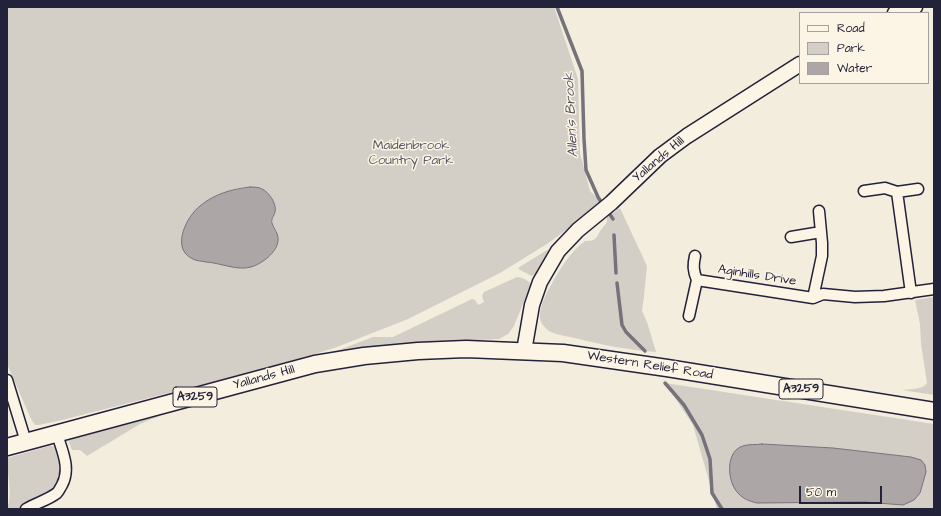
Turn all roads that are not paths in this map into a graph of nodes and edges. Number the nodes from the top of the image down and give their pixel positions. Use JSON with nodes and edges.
{"nodes":[{"id":1,"x":915,"y":7,"type":"edge"},
{"id":2,"x":898,"y":12,"type":"edge"},
{"id":3,"x":799,"y":65,"type":"edge"},
{"id":4,"x":918,"y":189,"type":"dead end"},
{"id":5,"x":864,"y":191,"type":"dead end"},
{"id":6,"x":897,"y":192,"type":"junction"},
{"id":7,"x":818,"y":211,"type":"dead end"},
{"id":8,"x":821,"y":232,"type":"junction"},
{"id":9,"x":791,"y":237,"type":"dead end"},
{"id":10,"x":695,"y":256,"type":"dead end"},
{"id":11,"x":697,"y":280,"type":"junction"},
{"id":12,"x":934,"y":289,"type":"edge"},
{"id":13,"x":911,"y":293,"type":"junction"},
{"id":14,"x":813,"y":298,"type":"junction"},
{"id":15,"x":689,"y":316,"type":"dead end"},
{"id":16,"x":524,"y":351,"type":"junction"},
{"id":17,"x":364,"y":356,"type":"joint"},
{"id":18,"x":7,"y":380,"type":"edge"},
{"id":19,"x":934,"y":410,"type":"edge"},
{"id":20,"x":57,"y":434,"type":"junction"},
{"id":21,"x":26,"y":442,"type":"junction"},
{"id":22,"x":7,"y":447,"type":"edge"},
{"id":23,"x":26,"y":509,"type":"edge"}],
"edges":[{"from":1,"to":2,"type":"street"},
{"from":3,"to":16,"type":"street","name":"Yallands Hill"},
{"from":4,"to":6,"type":"street"},
{"from":5,"to":6,"type":"street"},
{"from":6,"to":13,"type":"street"},
{"from":7,"to":8,"type":"street","name":"Aginhills Drive"},
{"from":8,"to":9,"type":"street"},
{"from":8,"to":14,"type":"street","name":"Aginhills Drive"},
{"from":10,"to":11,"type":"street"},
{"from":11,"to":14,"type":"street","name":"Aginhills Drive"},
{"from":11,"to":15,"type":"street"},
{"from":12,"to":13,"type":"street","name":"Aginhills Drive"},
{"from":13,"to":14,"type":"street","name":"Aginhills Drive"},
{"from":16,"to":17,"type":"main road","name":"Western Relief Road","number":"A3259"},
{"from":16,"to":19,"type":"main road","name":"Western Relief Road","number":"A3259"},
{"from":17,"to":20,"type":"main road","name":"Yallands Hill","number":"A3259"},
{"from":18,"to":21,"type":"street"},
{"from":20,"to":21,"type":"main road","name":"Yallands Hill","number":"A3259"},
{"from":20,"to":23,"type":"street"},
{"from":21,"to":22,"type":"main road","number":"A3259"}]}
